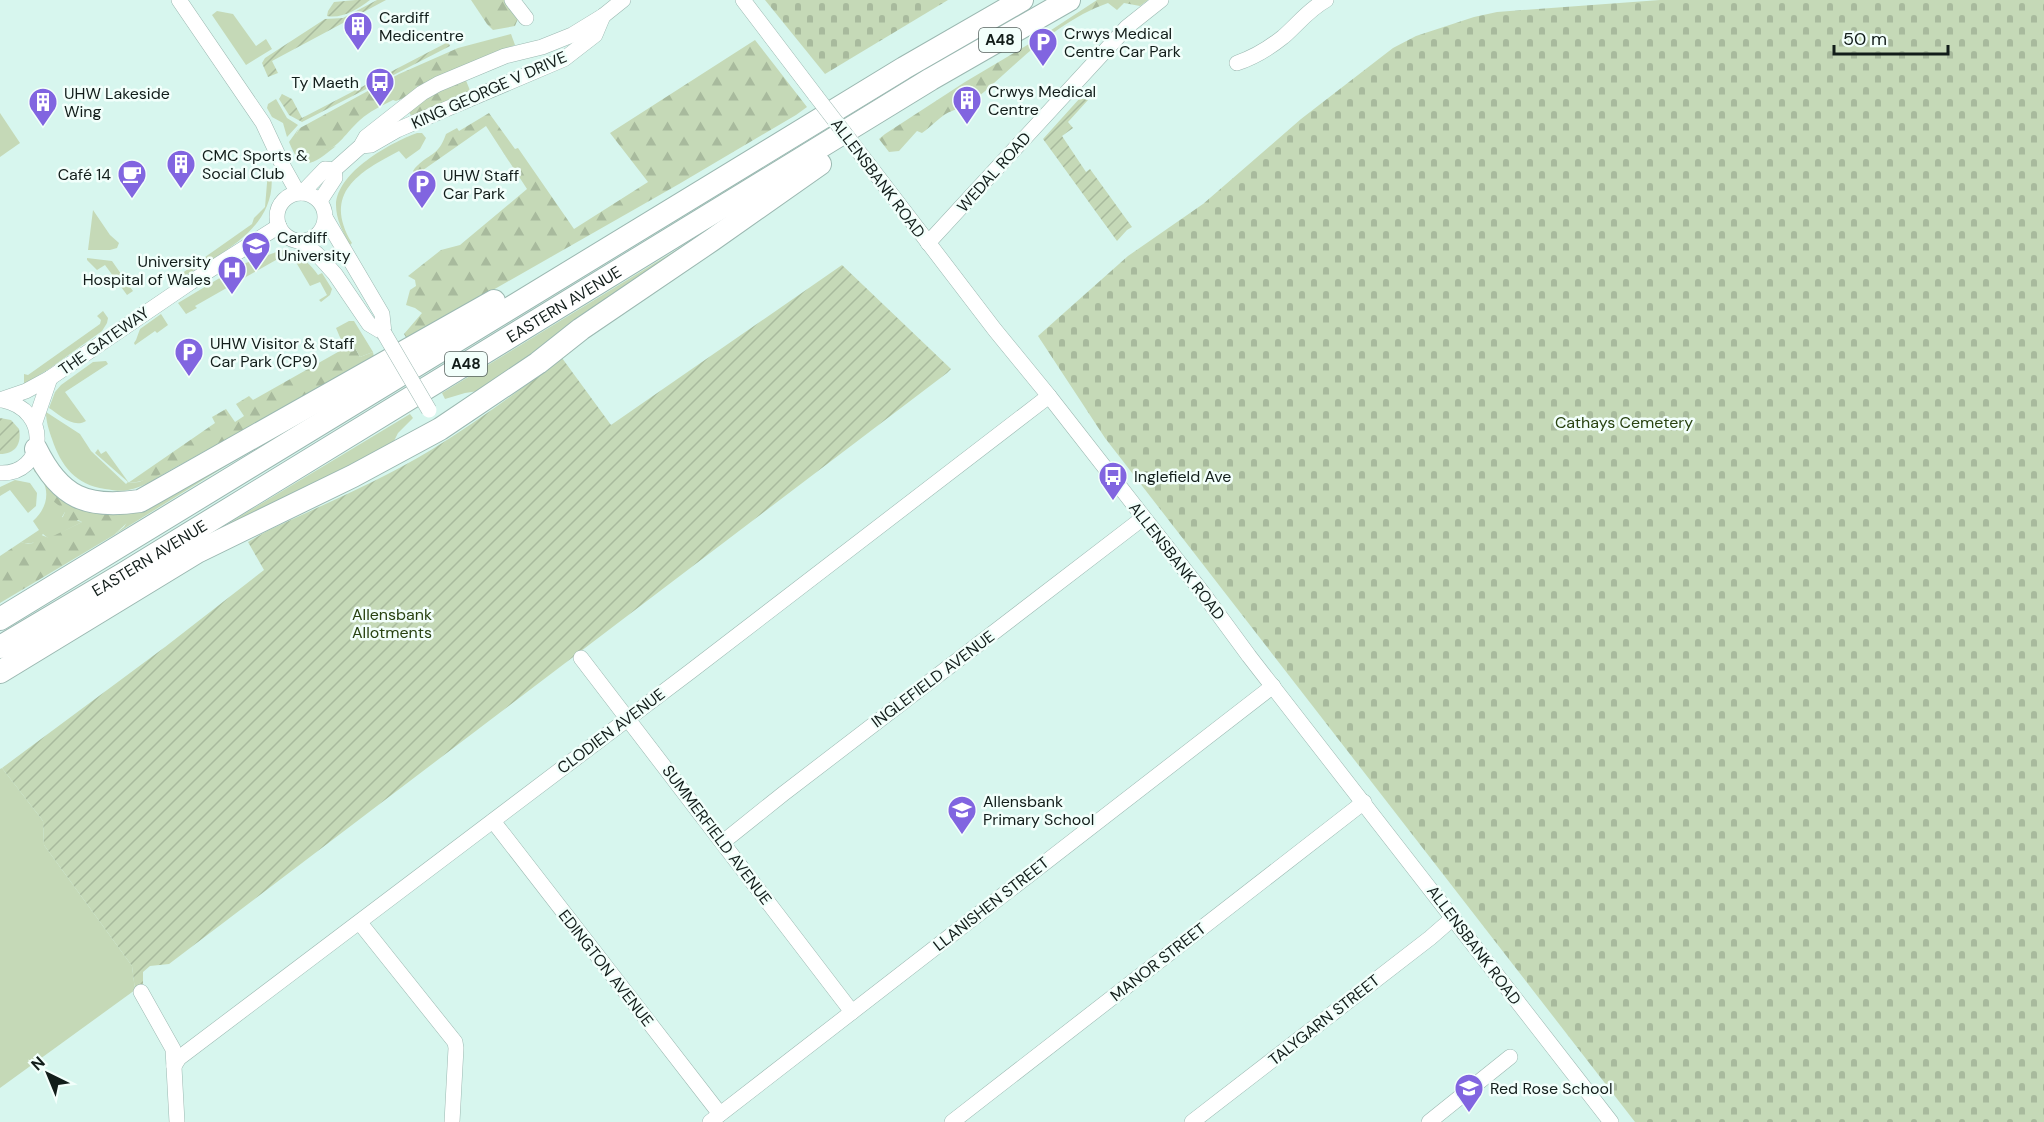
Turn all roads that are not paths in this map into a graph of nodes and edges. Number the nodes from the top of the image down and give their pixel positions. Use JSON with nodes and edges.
{"nodes":[{"id":1,"x":179,"y":0,"type":"edge"},
{"id":2,"x":512,"y":0,"type":"edge"},
{"id":3,"x":623,"y":0,"type":"edge"},
{"id":4,"x":743,"y":0,"type":"edge"},
{"id":5,"x":1023,"y":0,"type":"edge"},
{"id":6,"x":1069,"y":0,"type":"edge"},
{"id":7,"x":1161,"y":0,"type":"edge"},
{"id":8,"x":1326,"y":0,"type":"edge"},
{"id":9,"x":1307,"y":5,"type":"edge"},
{"id":10,"x":603,"y":16,"type":"junction"},
{"id":11,"x":526,"y":18,"type":"dead end"},
{"id":12,"x":1237,"y":63,"type":"dead end"},
{"id":13,"x":931,"y":80,"type":"junction"},
{"id":14,"x":361,"y":146,"type":"junction"},
{"id":15,"x":334,"y":170,"type":"junction"},
{"id":16,"x":300,"y":193,"type":"junction"},
{"id":17,"x":320,"y":201,"type":"junction"},
{"id":18,"x":326,"y":219,"type":"junction"},
{"id":19,"x":279,"y":226,"type":"junction"},
{"id":20,"x":301,"y":241,"type":"junction"},
{"id":21,"x":928,"y":243,"type":"junction"},
{"id":22,"x":614,"y":244,"type":"junction"},
{"id":23,"x":384,"y":333,"type":"junction"},
{"id":24,"x":50,"y":378,"type":"junction"},
{"id":25,"x":1049,"y":396,"type":"junction"},
{"id":26,"x":1,"y":400,"type":"edge"},
{"id":27,"x":435,"y":419,"type":"junction"},
{"id":28,"x":35,"y":422,"type":"junction"},
{"id":29,"x":36,"y":449,"type":"junction"},
{"id":30,"x":2,"y":475,"type":"edge"},
{"id":31,"x":1143,"y":518,"type":"junction"},
{"id":32,"x":0,"y":619,"type":"edge"},
{"id":33,"x":0,"y":647,"type":"edge"},
{"id":34,"x":581,"y":657,"type":"dead end"},
{"id":35,"x":0,"y":672,"type":"edge"},
{"id":36,"x":1273,"y":686,"type":"junction"},
{"id":37,"x":628,"y":718,"type":"junction"},
{"id":38,"x":1364,"y":802,"type":"junction"},
{"id":39,"x":493,"y":821,"type":"junction"},
{"id":40,"x":723,"y":842,"type":"junction"},
{"id":41,"x":1453,"y":918,"type":"junction"},
{"id":42,"x":360,"y":922,"type":"junction"},
{"id":43,"x":141,"y":992,"type":"dead end"},
{"id":44,"x":852,"y":1012,"type":"junction"},
{"id":45,"x":1510,"y":1057,"type":"dead end"},
{"id":46,"x":174,"y":1065,"type":"junction"},
{"id":47,"x":715,"y":1118,"type":"edge"},
{"id":48,"x":177,"y":1122,"type":"edge"},
{"id":49,"x":452,"y":1122,"type":"edge"},
{"id":50,"x":952,"y":1122,"type":"edge"},
{"id":51,"x":1192,"y":1122,"type":"edge"},
{"id":52,"x":1429,"y":1122,"type":"edge"},
{"id":53,"x":1611,"y":1122,"type":"edge"}],
"edges":[{"from":1,"to":16,"type":"street"},
{"from":2,"to":11,"type":"street"},
{"from":3,"to":10,"type":"street","name":"KING GEORGE V DRIVE"},
{"from":4,"to":21,"type":"street","name":"ALLENSBANK ROAD","bridge":true},
{"from":5,"to":22,"type":"highway","name":"EASTERN AVENUE","number":"A48"},
{"from":6,"to":13,"type":"highway","name":"EASTERN AVENUE","number":"A48"},
{"from":7,"to":21,"type":"street","name":"WEDAL ROAD"},
{"from":8,"to":9,"type":"street"},
{"from":9,"to":12,"type":"street"},
{"from":10,"to":14,"type":"street","name":"KING GEORGE V DRIVE"},
{"from":10,"to":14,"type":"street","name":"KING GEORGE V DRIVE"},
{"from":13,"to":27,"type":"highway"},
{"from":13,"to":33,"type":"highway","name":"EASTERN AVENUE","number":"A48"},
{"from":14,"to":15,"type":"street","name":"KING GEORGE V DRIVE"},
{"from":15,"to":16,"type":"street","name":"KING GEORGE V DRIVE"},
{"from":15,"to":17,"type":"street","name":"KING GEORGE V DRIVE"},
{"from":16,"to":17,"type":"street"},
{"from":16,"to":19,"type":"street"},
{"from":17,"to":18,"type":"street"},
{"from":18,"to":20,"type":"street"},
{"from":18,"to":23,"type":"street"},
{"from":19,"to":20,"type":"street"},
{"from":19,"to":24,"type":"street","name":"THE GATEWAY"},
{"from":20,"to":23,"type":"street"},
{"from":21,"to":25,"type":"street","name":"ALLENSBANK ROAD"},
{"from":22,"to":29,"type":"highway"},
{"from":22,"to":32,"type":"highway","name":"EASTERN AVENUE","number":"A48"},
{"from":23,"to":27,"type":"street","bridge":true},
{"from":24,"to":26,"type":"street","name":"THE GATEWAY"},
{"from":24,"to":28,"type":"street","name":"THE GATEWAY"},
{"from":25,"to":31,"type":"street","name":"ALLENSBANK ROAD"},
{"from":25,"to":37,"type":"street","name":"CLODIEN AVENUE"},
{"from":26,"to":28,"type":"street","name":"THE GATEWAY"},
{"from":27,"to":35,"type":"highway"},
{"from":28,"to":29,"type":"street","name":"THE GATEWAY"},
{"from":29,"to":30,"type":"street"},
{"from":31,"to":36,"type":"street","name":"ALLENSBANK ROAD"},
{"from":31,"to":40,"type":"street","name":"INGLEFIELD AVENUE"},
{"from":34,"to":37,"type":"street","name":"SUMMERFIELD AVENUE"},
{"from":36,"to":38,"type":"street","name":"ALLENSBANK ROAD"},
{"from":36,"to":44,"type":"street","name":"LLANISHEN STREET"},
{"from":37,"to":39,"type":"street","name":"CLODIEN AVENUE"},
{"from":37,"to":40,"type":"street","name":"SUMMERFIELD AVENUE"},
{"from":38,"to":41,"type":"street","name":"ALLENSBANK ROAD"},
{"from":38,"to":50,"type":"street","name":"MANOR STREET"},
{"from":39,"to":42,"type":"street","name":"CLODIEN AVENUE"},
{"from":39,"to":47,"type":"street","name":"EDINGTON AVENUE"},
{"from":40,"to":44,"type":"street","name":"SUMMERFIELD AVENUE"},
{"from":41,"to":51,"type":"street","name":"TALYGARN STREET"},
{"from":41,"to":53,"type":"street","name":"ALLENSBANK ROAD"},
{"from":42,"to":46,"type":"street","name":"CLODIEN AVENUE"},
{"from":42,"to":49,"type":"street"},
{"from":43,"to":46,"type":"street"},
{"from":44,"to":47,"type":"street","name":"LLANISHEN STREET"},
{"from":45,"to":52,"type":"street"},
{"from":46,"to":48,"type":"street"}]}
